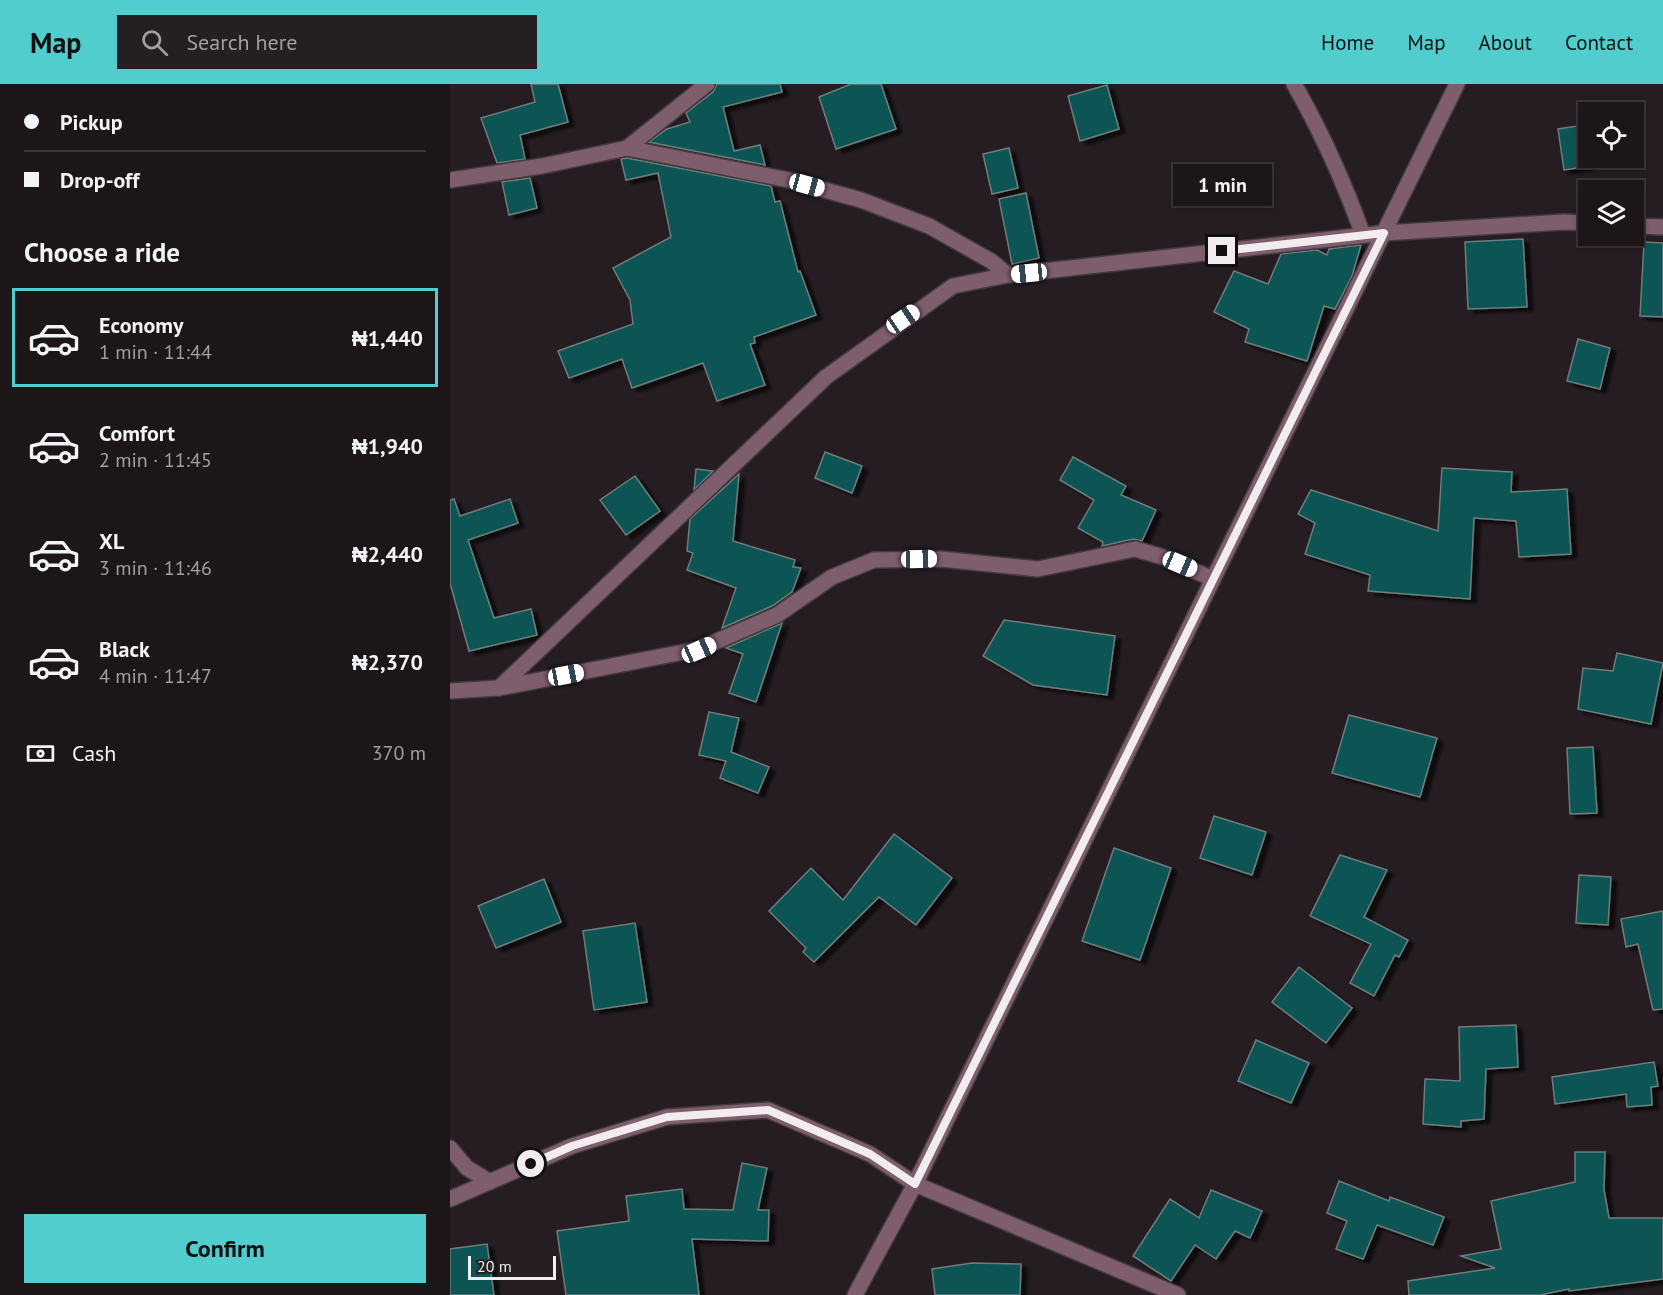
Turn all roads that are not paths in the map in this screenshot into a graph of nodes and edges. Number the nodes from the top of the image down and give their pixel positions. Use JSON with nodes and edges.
{"nodes":[{"id":1,"x":707,"y":84,"type":"edge"},
{"id":2,"x":1294,"y":84,"type":"edge"},
{"id":3,"x":1457,"y":84,"type":"edge"},
{"id":4,"x":627,"y":148,"type":"junction"},
{"id":5,"x":450,"y":180,"type":"edge"},
{"id":6,"x":1578,"y":223,"type":"edge"},
{"id":7,"x":1644,"y":226,"type":"edge"},
{"id":8,"x":1663,"y":227,"type":"edge"},
{"id":9,"x":1384,"y":233,"type":"junction"},
{"id":10,"x":1363,"y":235,"type":"junction"},
{"id":11,"x":1008,"y":275,"type":"junction"},
{"id":12,"x":1214,"y":579,"type":"junction"},
{"id":13,"x":499,"y":688,"type":"junction"},
{"id":14,"x":450,"y":691,"type":"edge"},
{"id":15,"x":450,"y":1148,"type":"edge"},
{"id":16,"x":489,"y":1182,"type":"junction"},
{"id":17,"x":915,"y":1184,"type":"junction"},
{"id":18,"x":450,"y":1199,"type":"edge"},
{"id":19,"x":855,"y":1295,"type":"edge"},
{"id":20,"x":1178,"y":1295,"type":"edge"}],
"edges":[{"from":1,"to":4,"type":"street"},
{"from":2,"to":10,"type":"street"},
{"from":3,"to":9,"type":"street"},
{"from":4,"to":5,"type":"street"},
{"from":4,"to":11,"type":"street"},
{"from":6,"to":9,"type":"street"},
{"from":7,"to":8,"type":"street"},
{"from":9,"to":10,"type":"street"},
{"from":9,"to":12,"type":"street"},
{"from":10,"to":11,"type":"street"},
{"from":11,"to":13,"type":"street"},
{"from":12,"to":13,"type":"street"},
{"from":12,"to":17,"type":"street"},
{"from":13,"to":14,"type":"street"},
{"from":15,"to":16,"type":"street"},
{"from":16,"to":17,"type":"street"},
{"from":16,"to":18,"type":"street"},
{"from":17,"to":19,"type":"street"},
{"from":17,"to":20,"type":"street"}]}
